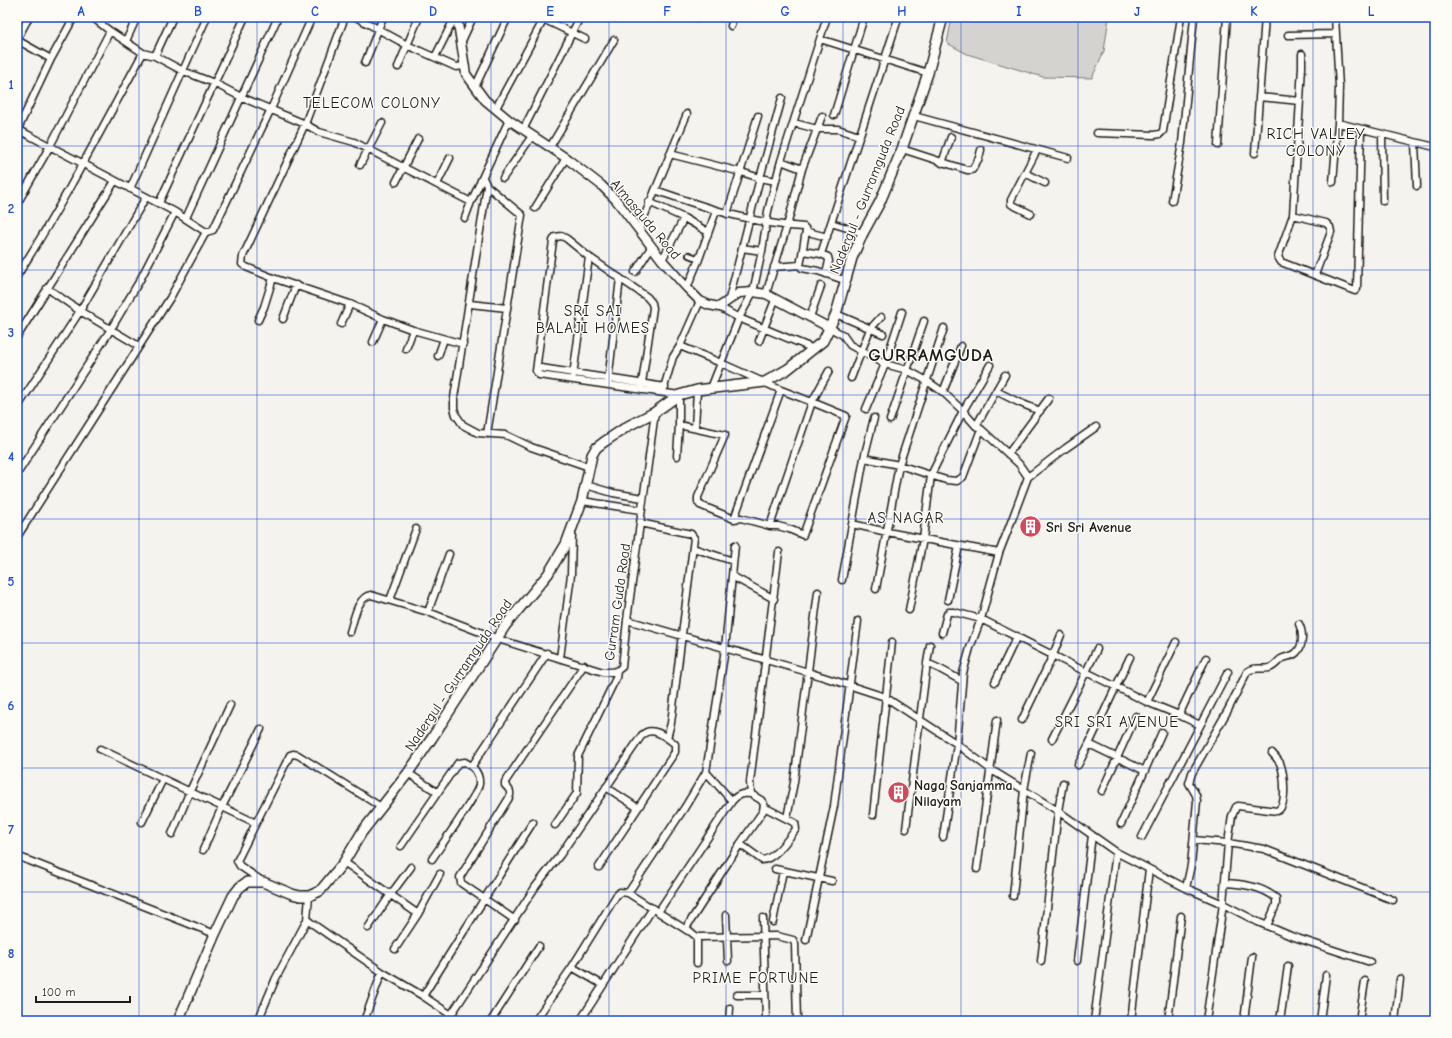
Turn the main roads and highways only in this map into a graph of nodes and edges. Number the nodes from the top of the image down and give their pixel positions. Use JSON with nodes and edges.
{"nodes":[{"id":1,"x":943,"y":17,"type":"edge"},
{"id":2,"x":178,"y":1021,"type":"edge"}],
"edges":[{"from":1,"to":2,"type":"main road","name":"Nadergul - Gurramguda Road"}]}
